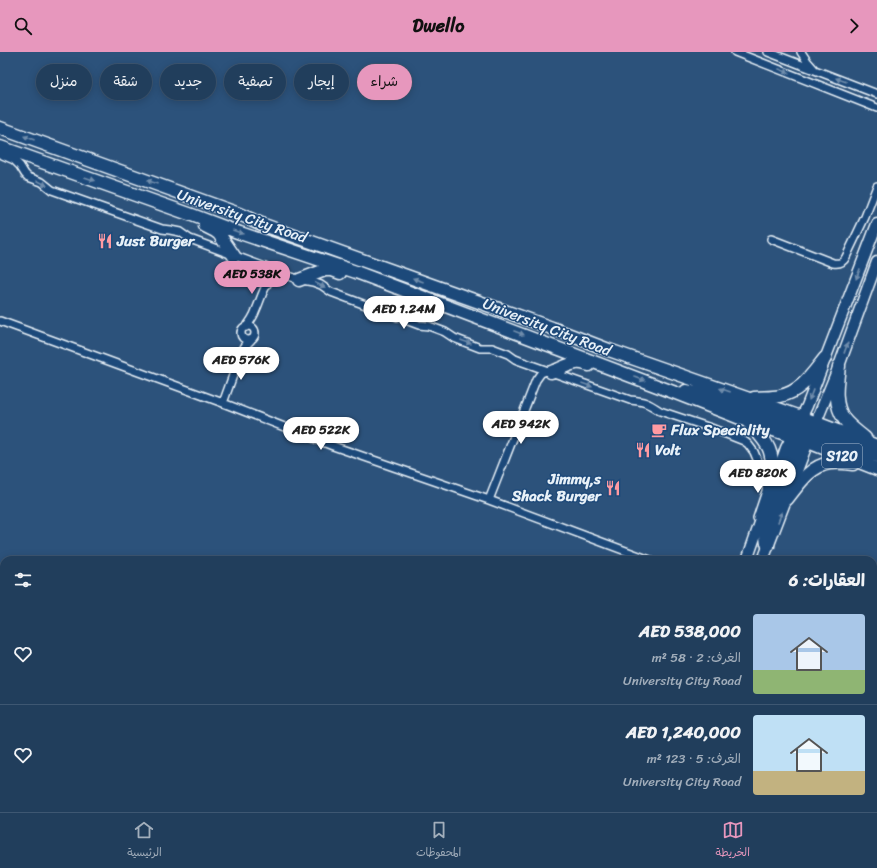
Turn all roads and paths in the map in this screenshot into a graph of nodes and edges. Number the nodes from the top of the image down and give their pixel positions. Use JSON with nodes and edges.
{"nodes":[{"id":1,"x":735,"y":52,"type":"edge"},
{"id":2,"x":768,"y":52,"type":"edge"},
{"id":3,"x":801,"y":52,"type":"edge"},
{"id":4,"x":817,"y":72,"type":"junction"},
{"id":5,"x":877,"y":94,"type":"edge"},
{"id":6,"x":877,"y":108,"type":"edge"},
{"id":7,"x":0,"y":128,"type":"edge"},
{"id":8,"x":0,"y":147,"type":"edge"},
{"id":9,"x":0,"y":154,"type":"edge"},
{"id":10,"x":877,"y":186,"type":"edge"},
{"id":11,"x":192,"y":215,"type":"junction"},
{"id":12,"x":877,"y":224,"type":"edge"},
{"id":13,"x":771,"y":239,"type":"dead end"},
{"id":14,"x":234,"y":256,"type":"junction"},
{"id":15,"x":877,"y":262,"type":"edge"},
{"id":16,"x":263,"y":267,"type":"junction"},
{"id":17,"x":356,"y":272,"type":"junction"},
{"id":18,"x":279,"y":273,"type":"junction"},
{"id":19,"x":299,"y":280,"type":"junction"},
{"id":20,"x":266,"y":286,"type":"junction"},
{"id":21,"x":256,"y":312,"type":"junction"},
{"id":22,"x":0,"y":320,"type":"edge"},
{"id":23,"x":246,"y":327,"type":"junction"},
{"id":24,"x":253,"y":329,"type":"junction"},
{"id":25,"x":242,"y":337,"type":"junction"},
{"id":26,"x":251,"y":340,"type":"junction"},
{"id":27,"x":241,"y":353,"type":"junction"},
{"id":28,"x":825,"y":358,"type":"junction"},
{"id":29,"x":531,"y":365,"type":"junction"},
{"id":30,"x":603,"y":365,"type":"junction"},
{"id":31,"x":839,"y":366,"type":"junction"},
{"id":32,"x":549,"y":371,"type":"junction"},
{"id":33,"x":534,"y":384,"type":"junction"},
{"id":34,"x":673,"y":392,"type":"junction"},
{"id":35,"x":746,"y":398,"type":"junction"},
{"id":36,"x":223,"y":403,"type":"junction"},
{"id":37,"x":745,"y":420,"type":"junction"},
{"id":38,"x":803,"y":431,"type":"junction"},
{"id":39,"x":874,"y":445,"type":"edge"},
{"id":40,"x":877,"y":456,"type":"edge"},
{"id":41,"x":863,"y":465,"type":"junction"},
{"id":42,"x":877,"y":469,"type":"edge"},
{"id":43,"x":774,"y":482,"type":"junction"},
{"id":44,"x":787,"y":499,"type":"junction"},
{"id":45,"x":489,"y":500,"type":"junction"},
{"id":46,"x":759,"y":527,"type":"junction"},
{"id":47,"x":768,"y":546,"type":"junction"},
{"id":48,"x":639,"y":556,"type":"edge"},
{"id":49,"x":748,"y":556,"type":"edge"},
{"id":50,"x":764,"y":556,"type":"edge"}],
"edges":[{"from":1,"to":6,"type":"street","one_way":true},
{"from":2,"to":4,"type":"street"},
{"from":3,"to":4,"type":"street"},
{"from":5,"to":4,"type":"street","one_way":true},
{"from":35,"to":7,"type":"main road","name":"University City Road","number":"S120","one_way":true},
{"from":8,"to":11,"type":"main road","name":"University City Road","number":"S120","one_way":true},
{"from":9,"to":14,"type":"street","one_way":true},
{"from":10,"to":13,"type":"street"},
{"from":11,"to":14,"type":"main road"},
{"from":11,"to":17,"type":"main road","name":"University City Road","number":"S120","one_way":true},
{"from":12,"to":28,"type":"main road","one_way":true},
{"from":14,"to":16,"type":"street"},
{"from":31,"to":15,"type":"main road","one_way":true},
{"from":16,"to":18,"type":"street"},
{"from":16,"to":20,"type":"street"},
{"from":17,"to":19,"type":"main road"},
{"from":17,"to":30,"type":"main road","name":"University City Road","number":"S120","one_way":true},
{"from":18,"to":19,"type":"street"},
{"from":18,"to":20,"type":"street"},
{"from":19,"to":29,"type":"street","one_way":true},
{"from":20,"to":21,"type":"street"},
{"from":21,"to":23,"type":"street"},
{"from":21,"to":24,"type":"street"},
{"from":22,"to":36,"type":"street"},
{"from":23,"to":24,"type":"street"},
{"from":23,"to":25,"type":"street"},
{"from":24,"to":26,"type":"street"},
{"from":25,"to":26,"type":"street"},
{"from":25,"to":27,"type":"street"},
{"from":26,"to":27,"type":"street"},
{"from":27,"to":36,"type":"street"},
{"from":28,"to":35,"type":"main road"},
{"from":28,"to":38,"type":"main road","one_way":true},
{"from":29,"to":32,"type":"street"},
{"from":29,"to":33,"type":"street"},
{"from":30,"to":32,"type":"main road"},
{"from":30,"to":34,"type":"main road","name":"University City Road","number":"S120","one_way":true},
{"from":31,"to":38,"type":"main road"},
{"from":31,"to":39,"type":"main road"},
{"from":32,"to":33,"type":"street"},
{"from":32,"to":46,"type":"street","one_way":true},
{"from":33,"to":45,"type":"street"},
{"from":34,"to":37,"type":"main road","name":"University City Road","number":"S120"},
{"from":34,"to":38,"type":"main road"},
{"from":35,"to":38,"type":"main road","name":"University City Road","number":"S120"},
{"from":36,"to":45,"type":"street"},
{"from":37,"to":38,"type":"main road","name":"University City Road","number":"S120"},
{"from":37,"to":43,"type":"main road"},
{"from":38,"to":39,"type":"main road","name":"University City Road","number":"S120"},
{"from":38,"to":40,"type":"main road"},
{"from":38,"to":41,"type":"main road","name":"University City Road","number":"S120"},
{"from":38,"to":43,"type":"main road"},
{"from":38,"to":44,"type":"main road"},
{"from":38,"to":47,"type":"main road"},
{"from":41,"to":42,"type":"main road","name":"University City Road","number":"S120"},
{"from":41,"to":44,"type":"main road"},
{"from":43,"to":46,"type":"main road"},
{"from":47,"to":44,"type":"main road","one_way":true},
{"from":45,"to":48,"type":"street"},
{"from":46,"to":49,"type":"main road"},
{"from":47,"to":50,"type":"main road"}]}
